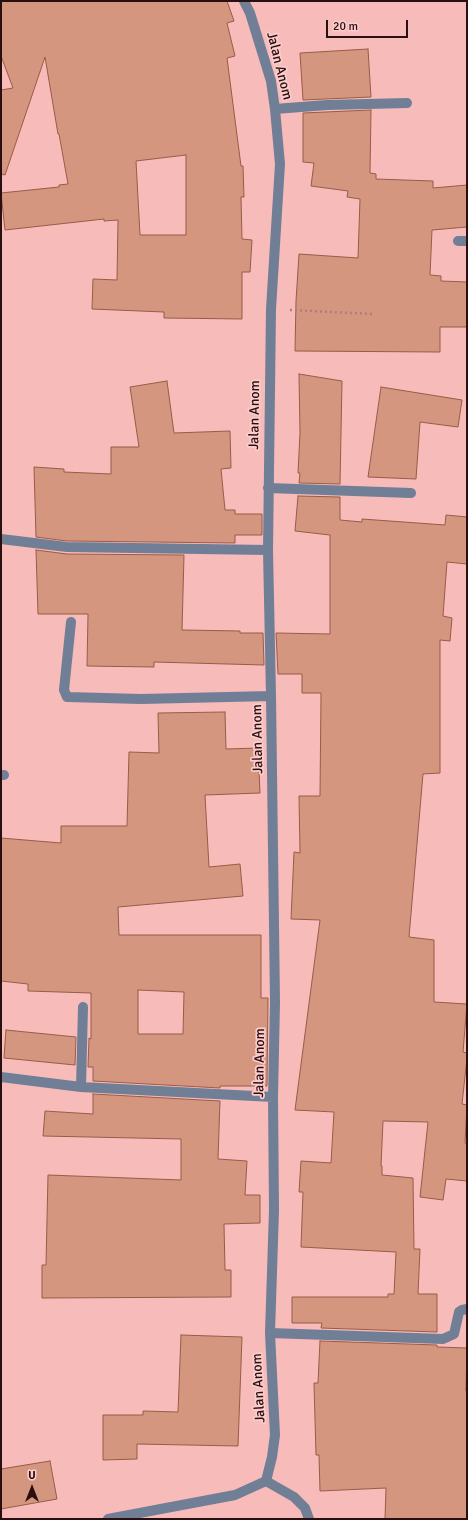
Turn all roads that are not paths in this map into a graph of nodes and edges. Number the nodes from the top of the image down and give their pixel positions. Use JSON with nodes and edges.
{"nodes":[{"id":1,"x":244,"y":1,"type":"edge"},
{"id":2,"x":407,"y":103,"type":"dead end"},
{"id":3,"x":275,"y":109,"type":"junction"},
{"id":4,"x":268,"y":488,"type":"junction"},
{"id":5,"x":411,"y":493,"type":"dead end"},
{"id":6,"x":1,"y":539,"type":"edge"},
{"id":7,"x":268,"y":550,"type":"junction"},
{"id":8,"x":71,"y":622,"type":"dead end"},
{"id":9,"x":271,"y":696,"type":"junction"},
{"id":10,"x":83,"y":1007,"type":"dead end"},
{"id":11,"x":1,"y":1077,"type":"edge"},
{"id":12,"x":80,"y":1087,"type":"junction"},
{"id":13,"x":273,"y":1097,"type":"junction"},
{"id":14,"x":467,"y":1309,"type":"edge"},
{"id":15,"x":270,"y":1333,"type":"junction"},
{"id":16,"x":266,"y":1481,"type":"junction"},
{"id":17,"x":108,"y":1519,"type":"edge"},
{"id":18,"x":309,"y":1519,"type":"edge"}],
"edges":[{"from":1,"to":3,"type":"street","name":"Jalan Anom"},
{"from":2,"to":3,"type":"street"},
{"from":3,"to":4,"type":"street","name":"Jalan Anom"},
{"from":4,"to":5,"type":"street"},
{"from":4,"to":7,"type":"street","name":"Jalan Anom"},
{"from":6,"to":7,"type":"street"},
{"from":7,"to":9,"type":"street","name":"Jalan Anom"},
{"from":8,"to":9,"type":"street"},
{"from":9,"to":13,"type":"street","name":"Jalan Anom"},
{"from":10,"to":12,"type":"street"},
{"from":11,"to":12,"type":"street"},
{"from":12,"to":13,"type":"street"},
{"from":13,"to":15,"type":"street","name":"Jalan Anom"},
{"from":14,"to":15,"type":"street"},
{"from":15,"to":16,"type":"street","name":"Jalan Anom"},
{"from":16,"to":17,"type":"street"},
{"from":16,"to":18,"type":"street"}]}
